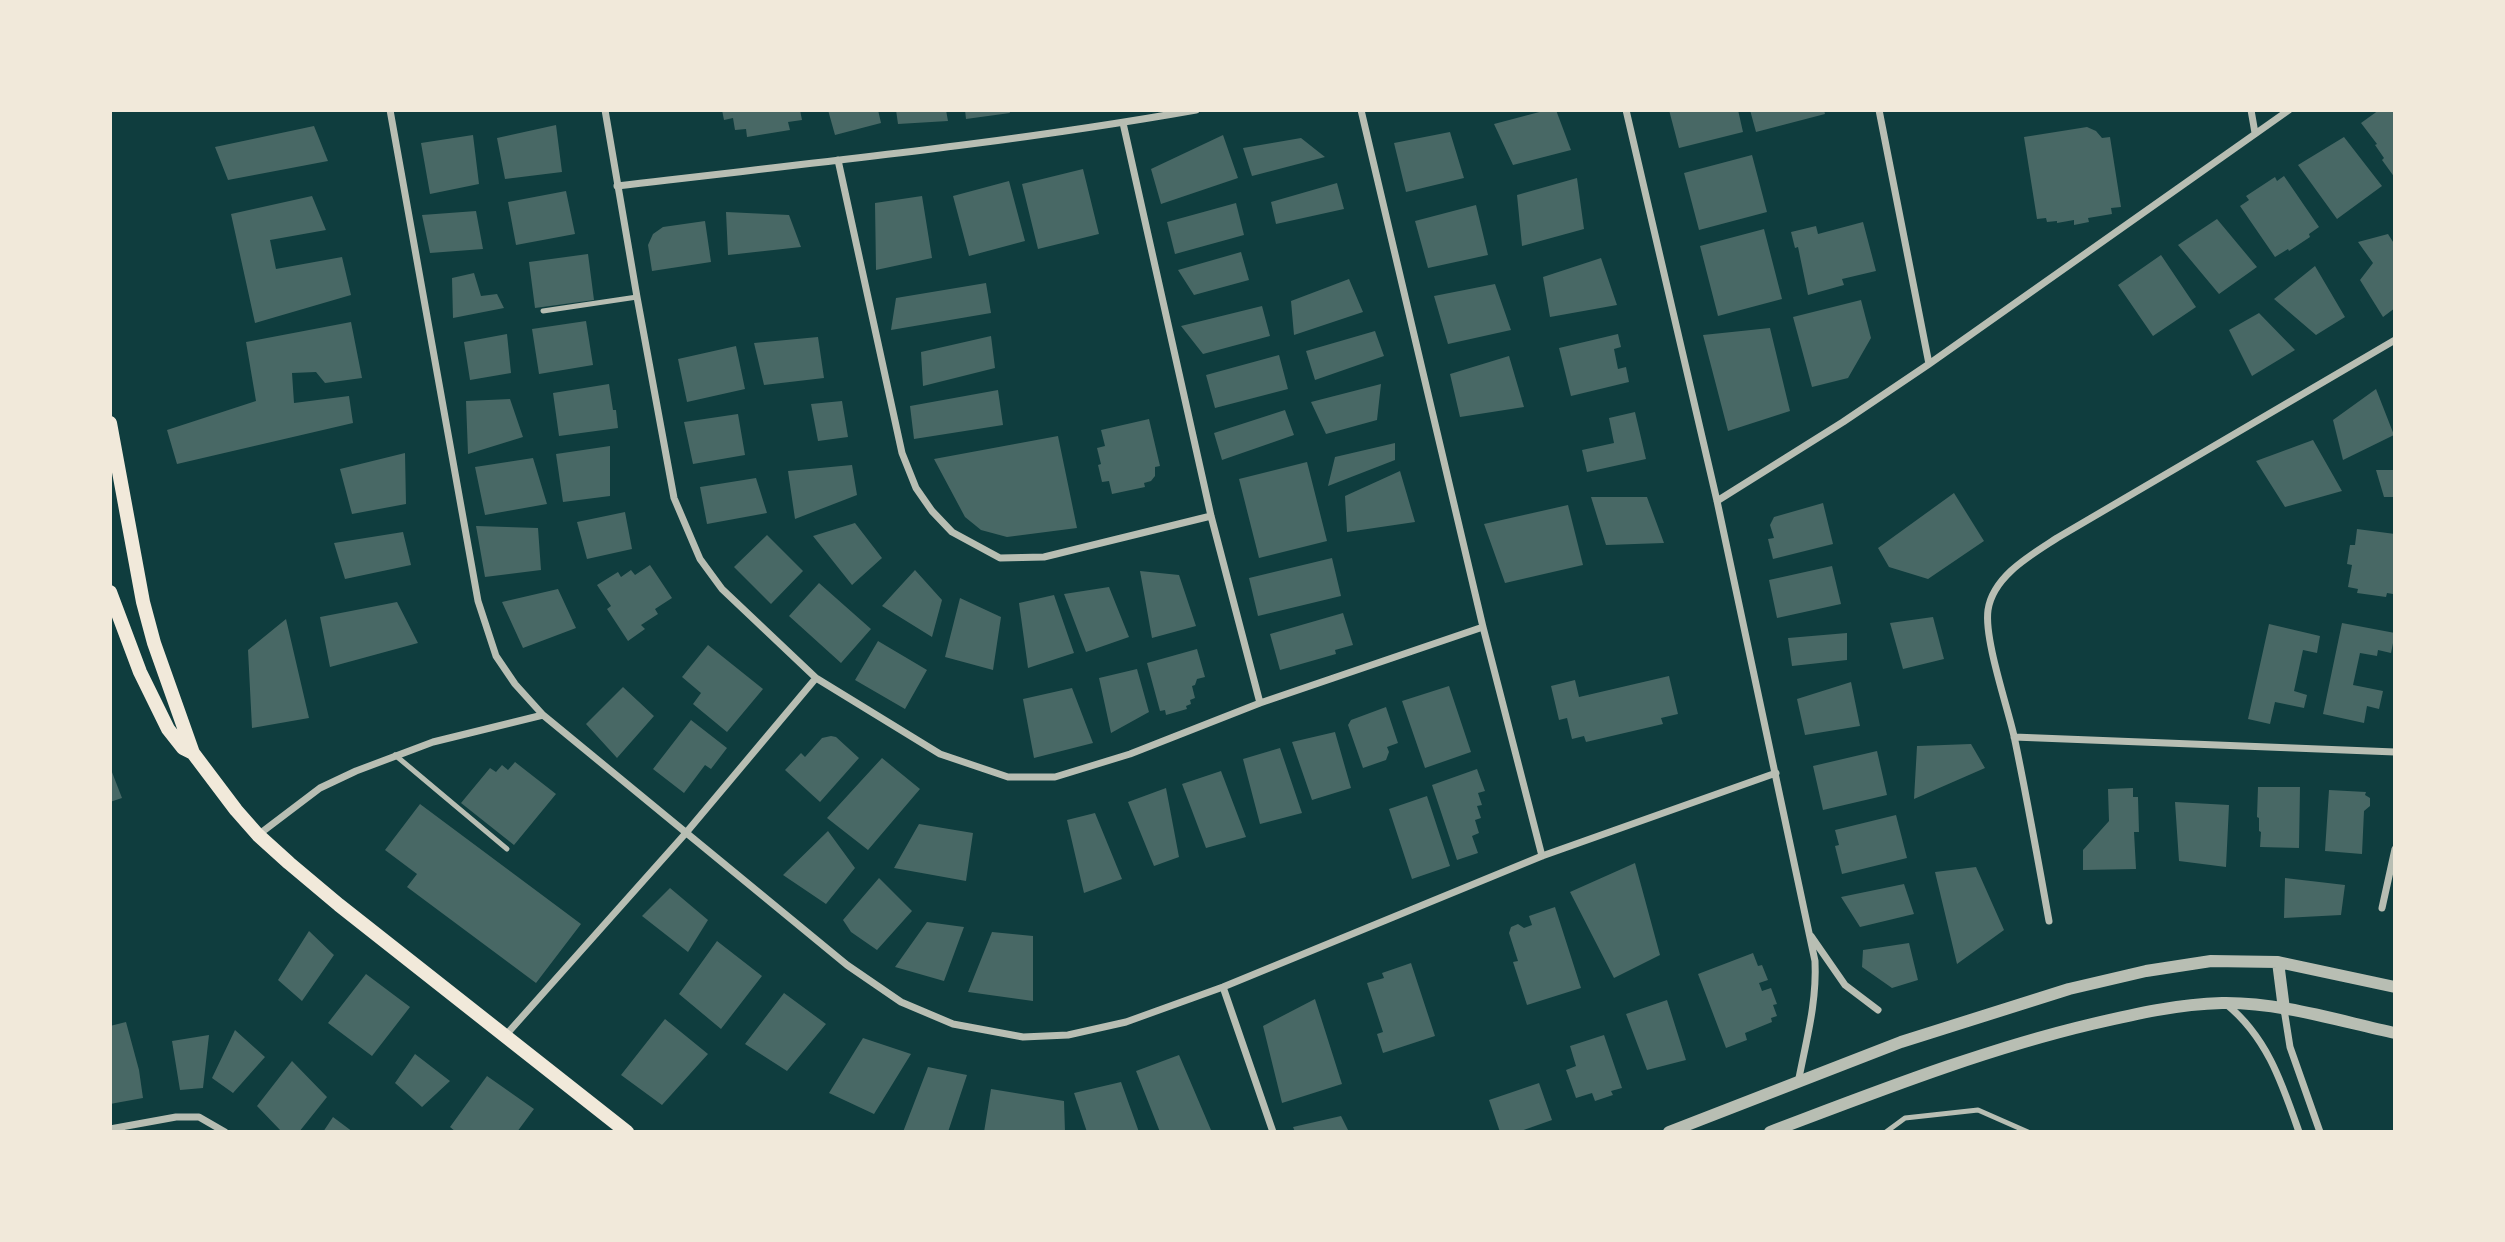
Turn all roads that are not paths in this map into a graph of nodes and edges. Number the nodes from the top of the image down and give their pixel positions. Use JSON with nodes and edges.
{"nodes":[{"id":1,"x":390,"y":110,"type":"edge"},
{"id":2,"x":605,"y":110,"type":"edge"},
{"id":3,"x":1196,"y":110,"type":"edge"},
{"id":4,"x":1361,"y":110,"type":"edge"},
{"id":5,"x":1626,"y":110,"type":"edge"},
{"id":6,"x":1879,"y":110,"type":"edge"},
{"id":7,"x":2251,"y":110,"type":"edge"},
{"id":8,"x":2289,"y":110,"type":"edge"},
{"id":9,"x":1122,"y":123,"type":"junction"},
{"id":10,"x":2255,"y":133,"type":"junction"},
{"id":11,"x":838,"y":160,"type":"junction"},
{"id":12,"x":617,"y":186,"type":"junction"},
{"id":13,"x":637,"y":297,"type":"junction"},
{"id":14,"x":543,"y":311,"type":"dead end"},
{"id":15,"x":2395,"y":340,"type":"edge"},
{"id":16,"x":1929,"y":364,"type":"junction"},
{"id":17,"x":110,"y":424,"type":"edge"},
{"id":18,"x":1717,"y":501,"type":"junction"},
{"id":19,"x":1210,"y":516,"type":"junction"},
{"id":20,"x":110,"y":592,"type":"edge"},
{"id":21,"x":1483,"y":627,"type":"junction"},
{"id":22,"x":816,"y":678,"type":"junction"},
{"id":23,"x":1260,"y":703,"type":"junction"},
{"id":24,"x":543,"y":715,"type":"junction"},
{"id":25,"x":2014,"y":737,"type":"junction"},
{"id":26,"x":2395,"y":752,"type":"edge"},
{"id":27,"x":192,"y":753,"type":"junction"},
{"id":28,"x":396,"y":755,"type":"junction"},
{"id":29,"x":1776,"y":773,"type":"junction"},
{"id":30,"x":685,"y":834,"type":"junction"},
{"id":31,"x":258,"y":835,"type":"junction"},
{"id":32,"x":507,"y":849,"type":"dead end"},
{"id":33,"x":2395,"y":849,"type":"edge"},
{"id":34,"x":1542,"y":856,"type":"junction"},
{"id":35,"x":2382,"y":908,"type":"dead end"},
{"id":36,"x":2049,"y":921,"type":"dead end"},
{"id":37,"x":1809,"y":933,"type":"junction"},
{"id":38,"x":2278,"y":962,"type":"junction"},
{"id":39,"x":1223,"y":987,"type":"junction"},
{"id":40,"x":2395,"y":988,"type":"edge"},
{"id":41,"x":2226,"y":1003,"type":"junction"},
{"id":42,"x":2284,"y":1009,"type":"junction"},
{"id":43,"x":1878,"y":1010,"type":"dead end"},
{"id":44,"x":2395,"y":1032,"type":"edge"},
{"id":45,"x":505,"y":1037,"type":"junction"},
{"id":46,"x":1798,"y":1083,"type":"junction"},
{"id":47,"x":110,"y":1129,"type":"edge"},
{"id":48,"x":225,"y":1132,"type":"edge"},
{"id":49,"x":627,"y":1132,"type":"edge"},
{"id":50,"x":1273,"y":1132,"type":"edge"},
{"id":51,"x":1669,"y":1132,"type":"edge"},
{"id":52,"x":1770,"y":1132,"type":"edge"},
{"id":53,"x":1886,"y":1132,"type":"edge"},
{"id":54,"x":2028,"y":1132,"type":"edge"},
{"id":55,"x":2300,"y":1132,"type":"edge"},
{"id":56,"x":2319,"y":1132,"type":"edge"}],
"edges":[{"from":1,"to":24,"type":"street"},
{"from":2,"to":12,"type":"street"},
{"from":3,"to":9,"type":"street"},
{"from":4,"to":21,"type":"street"},
{"from":5,"to":18,"type":"street"},
{"from":6,"to":16,"type":"street"},
{"from":7,"to":10,"type":"street"},
{"from":8,"to":10,"type":"street"},
{"from":9,"to":11,"type":"street"},
{"from":9,"to":19,"type":"street"},
{"from":10,"to":16,"type":"street"},
{"from":11,"to":12,"type":"street"},
{"from":11,"to":19,"type":"street"},
{"from":12,"to":13,"type":"street"},
{"from":13,"to":14,"type":"lane"},
{"from":13,"to":22,"type":"street"},
{"from":15,"to":25,"type":"street"},
{"from":16,"to":18,"type":"street"},
{"from":17,"to":27,"type":"main road"},
{"from":18,"to":29,"type":"street"},
{"from":19,"to":23,"type":"street"},
{"from":20,"to":27,"type":"main road"},
{"from":21,"to":23,"type":"street"},
{"from":21,"to":34,"type":"street"},
{"from":22,"to":23,"type":"street"},
{"from":22,"to":30,"type":"street"},
{"from":24,"to":28,"type":"street"},
{"from":24,"to":30,"type":"street"},
{"from":25,"to":26,"type":"street"},
{"from":25,"to":36,"type":"street"},
{"from":27,"to":31,"type":"main road"},
{"from":28,"to":31,"type":"street"},
{"from":28,"to":32,"type":"lane"},
{"from":29,"to":34,"type":"street"},
{"from":29,"to":37,"type":"street"},
{"from":30,"to":39,"type":"street"},
{"from":30,"to":45,"type":"street"},
{"from":31,"to":45,"type":"main road"},
{"from":33,"to":35,"type":"street"},
{"from":34,"to":39,"type":"street"},
{"from":37,"to":43,"type":"street"},
{"from":37,"to":46,"type":"street"},
{"from":38,"to":40,"type":"street"},
{"from":38,"to":42,"type":"street"},
{"from":38,"to":46,"type":"street"},
{"from":39,"to":50,"type":"street"},
{"from":41,"to":42,"type":"street"},
{"from":41,"to":52,"type":"street"},
{"from":41,"to":55,"type":"street"},
{"from":42,"to":44,"type":"street"},
{"from":42,"to":56,"type":"street"},
{"from":45,"to":49,"type":"main road"},
{"from":46,"to":51,"type":"street"},
{"from":47,"to":48,"type":"street"},
{"from":53,"to":54,"type":"lane"}]}
